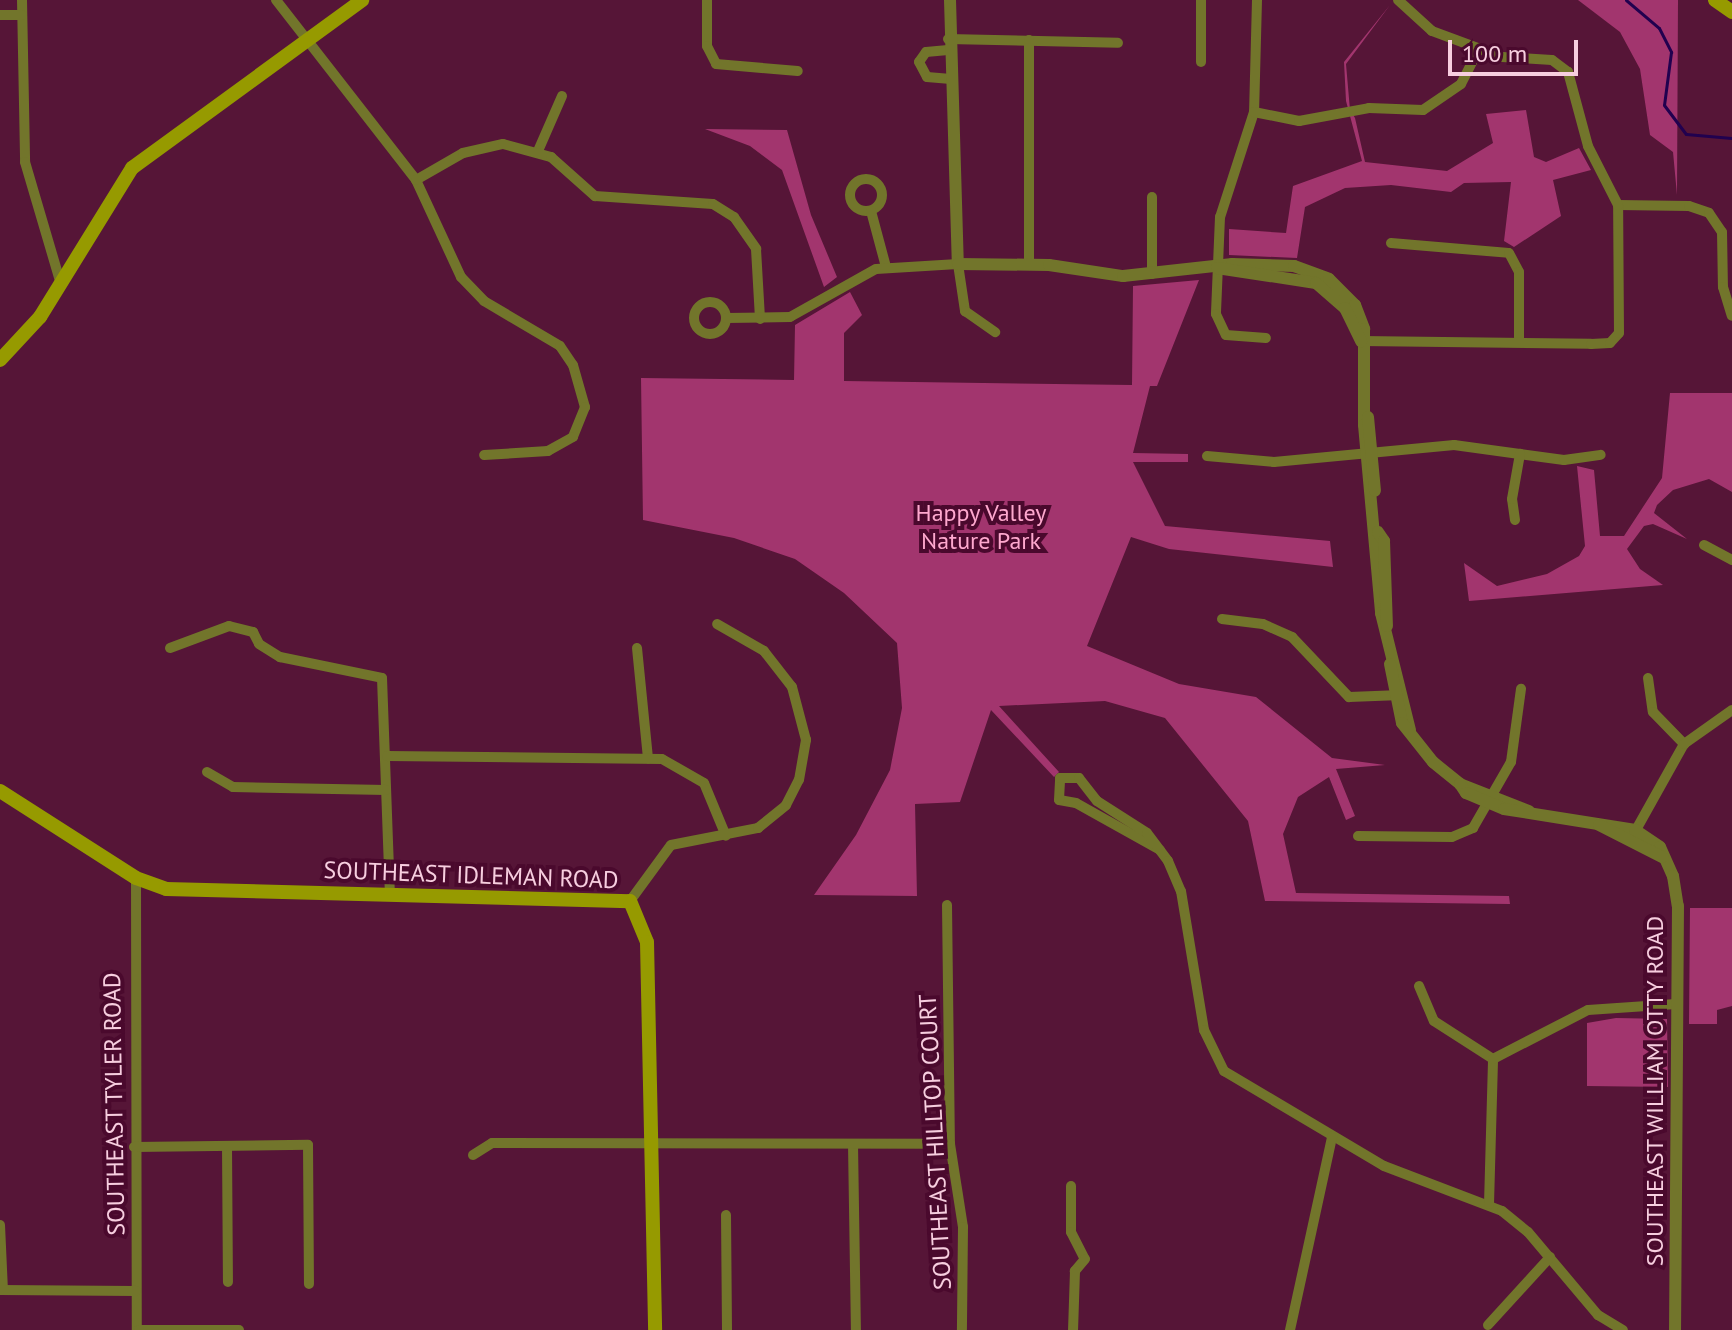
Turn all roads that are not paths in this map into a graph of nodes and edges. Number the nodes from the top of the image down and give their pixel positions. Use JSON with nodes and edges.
{"nodes":[{"id":1,"x":22,"y":0,"type":"edge"},
{"id":2,"x":276,"y":0,"type":"edge"},
{"id":3,"x":362,"y":0,"type":"edge"},
{"id":4,"x":707,"y":0,"type":"edge"},
{"id":5,"x":950,"y":0,"type":"edge"},
{"id":6,"x":1201,"y":0,"type":"edge"},
{"id":7,"x":1257,"y":0,"type":"edge"},
{"id":8,"x":1398,"y":0,"type":"edge"},
{"id":9,"x":1715,"y":0,"type":"edge"},
{"id":10,"x":1732,"y":12,"type":"edge"},
{"id":11,"x":0,"y":15,"type":"edge"},
{"id":12,"x":22,"y":15,"type":"junction"},
{"id":13,"x":306,"y":40,"type":"junction"},
{"id":14,"x":1029,"y":40,"type":"junction"},
{"id":15,"x":1118,"y":43,"type":"dead end"},
{"id":16,"x":948,"y":44,"type":"junction"},
{"id":17,"x":1479,"y":49,"type":"junction"},
{"id":18,"x":1201,"y":62,"type":"dead end"},
{"id":19,"x":798,"y":71,"type":"dead end"},
{"id":20,"x":948,"y":79,"type":"junction"},
{"id":21,"x":562,"y":96,"type":"dead end"},
{"id":22,"x":1254,"y":112,"type":"junction"},
{"id":23,"x":538,"y":151,"type":"junction"},
{"id":24,"x":416,"y":180,"type":"junction"},
{"id":25,"x":1152,"y":197,"type":"dead end"},
{"id":26,"x":1618,"y":205,"type":"junction"},
{"id":27,"x":871,"y":211,"type":"dead end"},
{"id":28,"x":1391,"y":243,"type":"dead end"},
{"id":29,"x":958,"y":264,"type":"junction"},
{"id":30,"x":1029,"y":264,"type":"junction"},
{"id":31,"x":886,"y":267,"type":"junction"},
{"id":32,"x":1217,"y":268,"type":"junction"},
{"id":33,"x":1152,"y":274,"type":"junction"},
{"id":34,"x":61,"y":284,"type":"junction"},
{"id":35,"x":1732,"y":316,"type":"edge"},
{"id":36,"x":726,"y":318,"type":"dead end"},
{"id":37,"x":760,"y":319,"type":"junction"},
{"id":38,"x":995,"y":332,"type":"dead end"},
{"id":39,"x":1266,"y":338,"type":"dead end"},
{"id":40,"x":1361,"y":341,"type":"junction"},
{"id":41,"x":1519,"y":342,"type":"junction"},
{"id":42,"x":0,"y":360,"type":"edge"},
{"id":43,"x":1371,"y":451,"type":"junction"},
{"id":44,"x":1520,"y":454,"type":"junction"},
{"id":45,"x":484,"y":455,"type":"dead end"},
{"id":46,"x":1601,"y":455,"type":"dead end"},
{"id":47,"x":1207,"y":456,"type":"dead end"},
{"id":48,"x":1515,"y":520,"type":"dead end"},
{"id":49,"x":1704,"y":545,"type":"dead end"},
{"id":50,"x":1732,"y":560,"type":"edge"},
{"id":51,"x":1222,"y":619,"type":"dead end"},
{"id":52,"x":717,"y":624,"type":"dead end"},
{"id":53,"x":170,"y":648,"type":"dead end"},
{"id":54,"x":637,"y":648,"type":"dead end"},
{"id":55,"x":1648,"y":678,"type":"dead end"},
{"id":56,"x":1521,"y":689,"type":"dead end"},
{"id":57,"x":1397,"y":696,"type":"junction"},
{"id":58,"x":1732,"y":710,"type":"edge"},
{"id":59,"x":1684,"y":744,"type":"junction"},
{"id":60,"x":387,"y":756,"type":"junction"},
{"id":61,"x":648,"y":758,"type":"junction"},
{"id":62,"x":207,"y":772,"type":"dead end"},
{"id":63,"x":386,"y":790,"type":"junction"},
{"id":64,"x":0,"y":791,"type":"edge"},
{"id":65,"x":1493,"y":801,"type":"junction"},
{"id":66,"x":1633,"y":834,"type":"junction"},
{"id":67,"x":726,"y":836,"type":"junction"},
{"id":68,"x":1358,"y":836,"type":"dead end"},
{"id":69,"x":1160,"y":850,"type":"junction"},
{"id":70,"x":136,"y":878,"type":"junction"},
{"id":71,"x":390,"y":893,"type":"junction"},
{"id":72,"x":630,"y":901,"type":"junction"},
{"id":73,"x":947,"y":905,"type":"dead end"},
{"id":74,"x":1419,"y":986,"type":"dead end"},
{"id":75,"x":1676,"y":1004,"type":"junction"},
{"id":76,"x":1493,"y":1059,"type":"junction"},
{"id":77,"x":1332,"y":1137,"type":"junction"},
{"id":78,"x":650,"y":1141,"type":"junction"},
{"id":79,"x":853,"y":1144,"type":"junction"},
{"id":80,"x":950,"y":1144,"type":"junction"},
{"id":81,"x":227,"y":1146,"type":"junction"},
{"id":82,"x":134,"y":1147,"type":"junction"},
{"id":83,"x":473,"y":1155,"type":"dead end"},
{"id":84,"x":1071,"y":1186,"type":"dead end"},
{"id":85,"x":1489,"y":1204,"type":"junction"},
{"id":86,"x":726,"y":1215,"type":"dead end"},
{"id":87,"x":0,"y":1225,"type":"edge"},
{"id":88,"x":1550,"y":1257,"type":"junction"},
{"id":89,"x":228,"y":1282,"type":"dead end"},
{"id":90,"x":309,"y":1284,"type":"dead end"},
{"id":91,"x":2,"y":1290,"type":"edge"},
{"id":92,"x":136,"y":1291,"type":"junction"},
{"id":93,"x":1488,"y":1325,"type":"dead end"},
{"id":94,"x":138,"y":1330,"type":"edge"},
{"id":95,"x":239,"y":1330,"type":"edge"},
{"id":96,"x":655,"y":1330,"type":"edge"},
{"id":97,"x":727,"y":1330,"type":"edge"},
{"id":98,"x":856,"y":1330,"type":"edge"},
{"id":99,"x":962,"y":1330,"type":"edge"},
{"id":100,"x":1073,"y":1330,"type":"edge"},
{"id":101,"x":1290,"y":1330,"type":"edge"},
{"id":102,"x":1623,"y":1330,"type":"edge"},
{"id":103,"x":1675,"y":1330,"type":"edge"}],
"edges":[{"from":1,"to":12,"type":"street"},
{"from":2,"to":13,"type":"street"},
{"from":3,"to":13,"type":"main road"},
{"from":4,"to":19,"type":"street"},
{"from":5,"to":16,"type":"street"},
{"from":6,"to":18,"type":"street"},
{"from":7,"to":22,"type":"street"},
{"from":8,"to":17,"type":"street"},
{"from":9,"to":10,"type":"main road"},
{"from":11,"to":12,"type":"street"},
{"from":12,"to":34,"type":"street"},
{"from":13,"to":24,"type":"street"},
{"from":13,"to":34,"type":"main road"},
{"from":14,"to":15,"type":"street"},
{"from":14,"to":16,"type":"street"},
{"from":14,"to":30,"type":"street"},
{"from":16,"to":20,"type":"street"},
{"from":16,"to":20,"type":"street"},
{"from":17,"to":22,"type":"street"},
{"from":17,"to":26,"type":"street"},
{"from":20,"to":29,"type":"street"},
{"from":21,"to":23,"type":"street"},
{"from":22,"to":32,"type":"street"},
{"from":23,"to":24,"type":"street"},
{"from":23,"to":37,"type":"street"},
{"from":24,"to":45,"type":"street"},
{"from":25,"to":33,"type":"street"},
{"from":26,"to":35,"type":"street"},
{"from":26,"to":41,"type":"street"},
{"from":27,"to":31,"type":"street"},
{"from":28,"to":41,"type":"street"},
{"from":29,"to":30,"type":"street"},
{"from":29,"to":31,"type":"street"},
{"from":29,"to":38,"type":"street"},
{"from":30,"to":33,"type":"street"},
{"from":31,"to":37,"type":"street"},
{"from":32,"to":33,"type":"street"},
{"from":32,"to":39,"type":"street"},
{"from":32,"to":40,"type":"street"},
{"from":34,"to":42,"type":"main road"},
{"from":36,"to":37,"type":"street"},
{"from":40,"to":41,"type":"street"},
{"from":40,"to":43,"type":"street"},
{"from":43,"to":44,"type":"street"},
{"from":43,"to":47,"type":"street"},
{"from":43,"to":57,"type":"street"},
{"from":44,"to":46,"type":"street"},
{"from":44,"to":48,"type":"street"},
{"from":49,"to":50,"type":"street"},
{"from":51,"to":57,"type":"street"},
{"from":52,"to":67,"type":"street"},
{"from":53,"to":60,"type":"street"},
{"from":54,"to":61,"type":"street"},
{"from":55,"to":59,"type":"street"},
{"from":56,"to":65,"type":"street"},
{"from":57,"to":65,"type":"street"},
{"from":58,"to":59,"type":"street"},
{"from":59,"to":66,"type":"street"},
{"from":60,"to":61,"type":"street"},
{"from":60,"to":63,"type":"street"},
{"from":61,"to":67,"type":"street"},
{"from":62,"to":63,"type":"street"},
{"from":63,"to":71,"type":"street"},
{"from":64,"to":70,"type":"main road","name":"SOUTHEAST IDLEMAN ROAD"},
{"from":65,"to":66,"type":"street"},
{"from":65,"to":68,"type":"street"},
{"from":66,"to":75,"type":"street","name":"SOUTHEAST WILLIAM OTTY ROAD"},
{"from":67,"to":72,"type":"street"},
{"from":69,"to":69,"type":"street"},
{"from":69,"to":77,"type":"street"},
{"from":70,"to":71,"type":"main road","name":"SOUTHEAST IDLEMAN ROAD"},
{"from":70,"to":82,"type":"street","name":"SOUTHEAST TYLER ROAD"},
{"from":71,"to":72,"type":"main road","name":"SOUTHEAST IDLEMAN ROAD"},
{"from":72,"to":78,"type":"main road","name":"SOUTHEAST IDLEMAN ROAD"},
{"from":73,"to":80,"type":"street","name":"SOUTHEAST HILLTOP COURT"},
{"from":74,"to":76,"type":"street"},
{"from":75,"to":76,"type":"street"},
{"from":75,"to":103,"type":"street","name":"SOUTHEAST WILLIAM OTTY ROAD"},
{"from":76,"to":85,"type":"street"},
{"from":77,"to":85,"type":"street"},
{"from":77,"to":101,"type":"street"},
{"from":78,"to":79,"type":"street"},
{"from":78,"to":83,"type":"street"},
{"from":78,"to":96,"type":"main road","name":"SOUTHEAST IDLEMAN ROAD"},
{"from":79,"to":80,"type":"street"},
{"from":79,"to":98,"type":"street"},
{"from":80,"to":99,"type":"street","name":"SOUTHEAST HILLTOP COURT"},
{"from":81,"to":82,"type":"street"},
{"from":81,"to":89,"type":"street"},
{"from":81,"to":90,"type":"street"},
{"from":82,"to":92,"type":"street","name":"SOUTHEAST TYLER ROAD"},
{"from":84,"to":100,"type":"street"},
{"from":85,"to":88,"type":"street"},
{"from":86,"to":97,"type":"street"},
{"from":87,"to":91,"type":"street"},
{"from":88,"to":93,"type":"street"},
{"from":88,"to":102,"type":"street"},
{"from":91,"to":92,"type":"street"},
{"from":92,"to":94,"type":"street","name":"SOUTHEAST TYLER ROAD"},
{"from":94,"to":95,"type":"street"}]}
